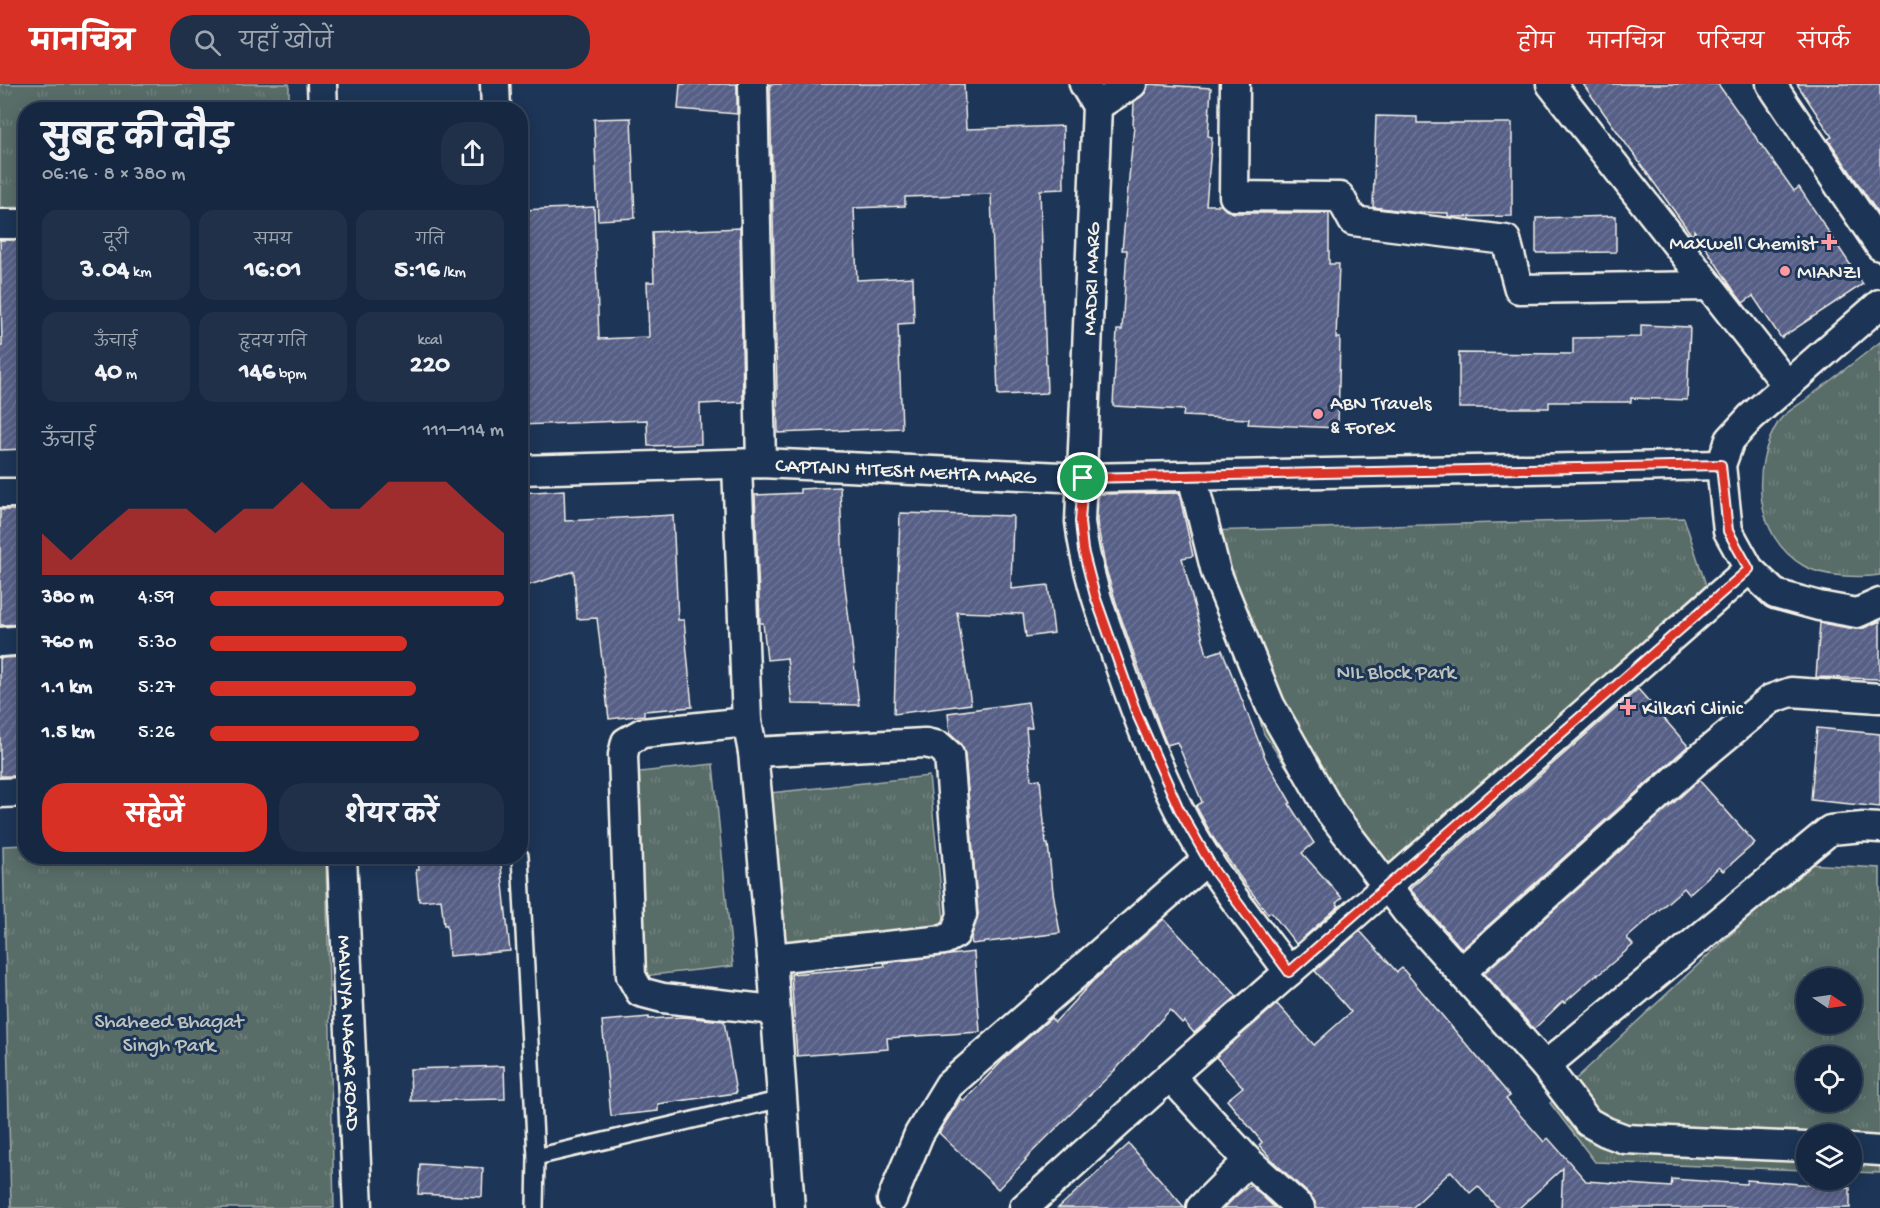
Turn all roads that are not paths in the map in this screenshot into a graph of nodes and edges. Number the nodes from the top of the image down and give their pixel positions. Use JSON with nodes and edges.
{"nodes":[{"id":1,"x":322,"y":84,"type":"edge"},
{"id":2,"x":495,"y":84,"type":"edge"},
{"id":3,"x":753,"y":84,"type":"edge"},
{"id":4,"x":1132,"y":84,"type":"edge"},
{"id":5,"x":1235,"y":84,"type":"edge"},
{"id":6,"x":1551,"y":84,"type":"edge"},
{"id":7,"x":1771,"y":84,"type":"edge"},
{"id":8,"x":1090,"y":95,"type":"edge"},
{"id":9,"x":323,"y":102,"type":"edge"},
{"id":10,"x":496,"y":102,"type":"edge"},
{"id":11,"x":0,"y":224,"type":"edge"},
{"id":12,"x":18,"y":224,"type":"edge"},
{"id":13,"x":1880,"y":246,"type":"edge"},
{"id":14,"x":1709,"y":286,"type":"junction"},
{"id":15,"x":1880,"y":304,"type":"edge"},
{"id":16,"x":1787,"y":386,"type":"junction"},
{"id":17,"x":749,"y":464,"type":"junction"},
{"id":18,"x":1721,"y":465,"type":"junction"},
{"id":19,"x":528,"y":470,"type":"edge"},
{"id":20,"x":1192,"y":476,"type":"junction"},
{"id":21,"x":1083,"y":478,"type":"junction"},
{"id":22,"x":18,"y":493,"type":"edge"},
{"id":23,"x":0,"y":494,"type":"edge"},
{"id":24,"x":1749,"y":569,"type":"junction"},
{"id":25,"x":1880,"y":603,"type":"edge"},
{"id":26,"x":18,"y":641,"type":"edge"},
{"id":27,"x":0,"y":642,"type":"edge"},
{"id":28,"x":1880,"y":698,"type":"edge"},
{"id":29,"x":747,"y":722,"type":"junction"},
{"id":30,"x":753,"y":752,"type":"junction"},
{"id":31,"x":18,"y":792,"type":"edge"},
{"id":32,"x":0,"y":793,"type":"edge"},
{"id":33,"x":1880,"y":828,"type":"edge"},
{"id":34,"x":1208,"y":859,"type":"junction"},
{"id":35,"x":342,"y":864,"type":"edge"},
{"id":36,"x":520,"y":864,"type":"edge"},
{"id":37,"x":1386,"y":887,"type":"junction"},
{"id":38,"x":772,"y":958,"type":"junction"},
{"id":39,"x":1289,"y":972,"type":"junction"},
{"id":40,"x":1461,"y":972,"type":"junction"},
{"id":41,"x":775,"y":1010,"type":"junction"},
{"id":42,"x":1545,"y":1066,"type":"junction"},
{"id":43,"x":1170,"y":1076,"type":"junction"},
{"id":44,"x":782,"y":1099,"type":"junction"},
{"id":45,"x":1796,"y":1147,"type":"edge"},
{"id":46,"x":1862,"y":1150,"type":"edge"},
{"id":47,"x":1880,"y":1151,"type":"edge"},
{"id":48,"x":536,"y":1157,"type":"junction"},
{"id":49,"x":1248,"y":1161,"type":"junction"},
{"id":50,"x":892,"y":1199,"type":"dead end"},
{"id":51,"x":358,"y":1208,"type":"edge"},
{"id":52,"x":535,"y":1208,"type":"edge"},
{"id":53,"x":790,"y":1208,"type":"edge"},
{"id":54,"x":1024,"y":1208,"type":"edge"},
{"id":55,"x":1201,"y":1208,"type":"edge"},
{"id":56,"x":1300,"y":1208,"type":"edge"}],
"edges":[{"from":1,"to":9,"type":"street"},
{"from":2,"to":10,"type":"street"},
{"from":3,"to":17,"type":"street"},
{"from":4,"to":8,"type":"street"},
{"from":5,"to":14,"type":"street"},
{"from":6,"to":14,"type":"street"},
{"from":7,"to":13,"type":"street"},
{"from":8,"to":21,"type":"street","name":"MADRI MARG"},
{"from":11,"to":12,"type":"street"},
{"from":14,"to":16,"type":"street"},
{"from":15,"to":16,"type":"street"},
{"from":16,"to":18,"type":"street"},
{"from":17,"to":19,"type":"street","name":"CAPTAIN HITESH MEHTA MARG"},
{"from":17,"to":21,"type":"street","name":"CAPTAIN HITESH MEHTA MARG"},
{"from":17,"to":29,"type":"street"},
{"from":18,"to":20,"type":"street","name":"CAPTAIN HITESH MEHTA MARG"},
{"from":18,"to":24,"type":"street"},
{"from":20,"to":21,"type":"street","name":"CAPTAIN HITESH MEHTA MARG"},
{"from":20,"to":37,"type":"street"},
{"from":21,"to":34,"type":"street","name":"MADRI MARG"},
{"from":22,"to":23,"type":"street"},
{"from":24,"to":25,"type":"street"},
{"from":24,"to":37,"type":"street"},
{"from":26,"to":27,"type":"street"},
{"from":28,"to":40,"type":"street"},
{"from":29,"to":30,"type":"street"},
{"from":29,"to":41,"type":"street"},
{"from":30,"to":38,"type":"street"},
{"from":30,"to":38,"type":"street"},
{"from":31,"to":32,"type":"street"},
{"from":33,"to":42,"type":"street"},
{"from":34,"to":39,"type":"street","name":"MADRI MARG"},
{"from":34,"to":50,"type":"street"},
{"from":35,"to":51,"type":"street","name":"MALVIYA NAGAR ROAD"},
{"from":36,"to":48,"type":"lane"},
{"from":37,"to":39,"type":"street"},
{"from":37,"to":40,"type":"street"},
{"from":38,"to":41,"type":"street"},
{"from":39,"to":43,"type":"street"},
{"from":40,"to":42,"type":"street"},
{"from":41,"to":44,"type":"street"},
{"from":42,"to":45,"type":"street"},
{"from":43,"to":49,"type":"street"},
{"from":43,"to":54,"type":"street"},
{"from":44,"to":48,"type":"lane"},
{"from":44,"to":53,"type":"street"},
{"from":46,"to":47,"type":"street"},
{"from":48,"to":52,"type":"lane"},
{"from":49,"to":55,"type":"street"},
{"from":49,"to":56,"type":"street"}]}
